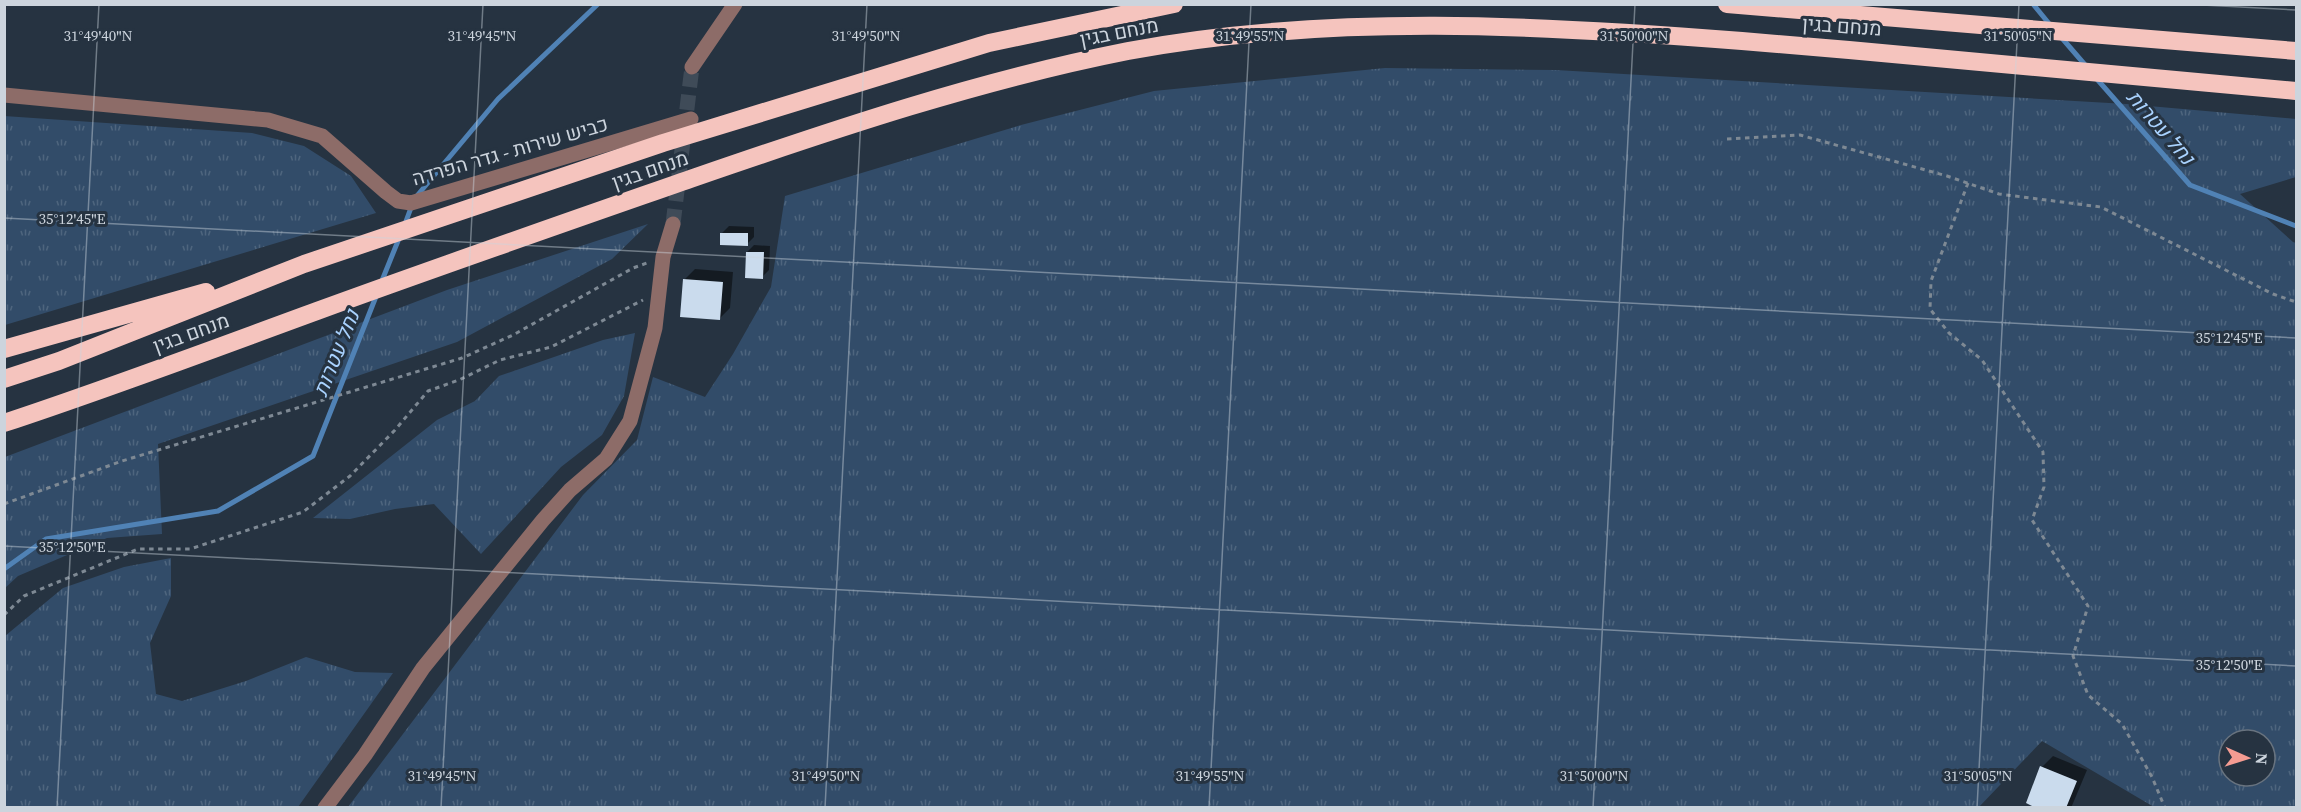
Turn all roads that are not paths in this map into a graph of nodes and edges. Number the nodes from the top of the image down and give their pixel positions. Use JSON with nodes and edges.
{"nodes":[{"id":1,"x":735,"y":4,"type":"edge"},
{"id":2,"x":1174,"y":4,"type":"edge"},
{"id":3,"x":1727,"y":4,"type":"edge"},
{"id":4,"x":2296,"y":51,"type":"edge"},
{"id":5,"x":692,"y":67,"type":"tunnel mouth"},
{"id":6,"x":2296,"y":91,"type":"edge"},
{"id":7,"x":4,"y":95,"type":"edge"},
{"id":8,"x":691,"y":119,"type":"dead end"},
{"id":9,"x":673,"y":224,"type":"tunnel mouth"},
{"id":10,"x":303,"y":264,"type":"junction"},
{"id":11,"x":4,"y":349,"type":"edge"},
{"id":12,"x":4,"y":379,"type":"edge"},
{"id":13,"x":80,"y":398,"type":"junction"},
{"id":14,"x":4,"y":423,"type":"edge"},
{"id":15,"x":4,"y":431,"type":"edge"},
{"id":16,"x":325,"y":807,"type":"edge"}],
"edges":[{"from":1,"to":5,"type":"street"},
{"from":2,"to":10,"type":"highway","name":"מנחם בגין"},
{"from":3,"to":4,"type":"highway","name":"מנחם בגין"},
{"from":6,"to":13,"type":"highway","name":"מנחם בגין"},
{"from":7,"to":8,"type":"street","name":"כביש שירות - גדר הפרדה"},
{"from":9,"to":16,"type":"street"},
{"from":10,"to":11,"type":"highway"},
{"from":10,"to":12,"type":"highway","name":"מנחם בגין"},
{"from":13,"to":14,"type":"highway","name":"מנחם בגין"},
{"from":13,"to":15,"type":"highway"}]}
